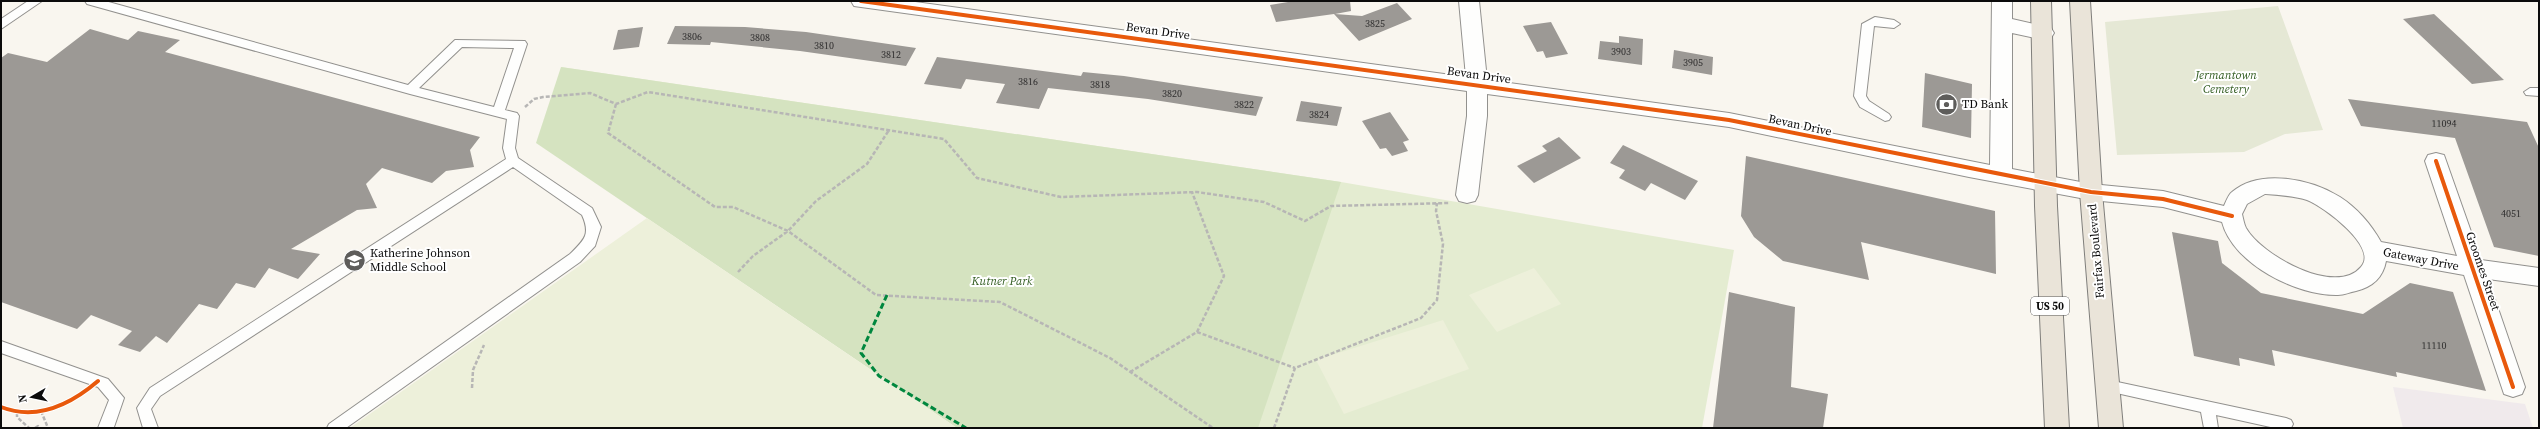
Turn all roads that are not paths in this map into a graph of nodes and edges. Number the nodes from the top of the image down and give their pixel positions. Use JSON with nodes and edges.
{"nodes":[{"id":1,"x":36,"y":1,"type":"edge"},
{"id":2,"x":91,"y":1,"type":"edge"},
{"id":3,"x":861,"y":1,"type":"edge"},
{"id":4,"x":1469,"y":1,"type":"edge"},
{"id":5,"x":2002,"y":1,"type":"edge"},
{"id":6,"x":2041,"y":1,"type":"edge"},
{"id":7,"x":2080,"y":1,"type":"edge"},
{"id":8,"x":1894,"y":24,"type":"dead end"},
{"id":9,"x":2002,"y":24,"type":"junction"},
{"id":10,"x":1,"y":25,"type":"edge"},
{"id":11,"x":2044,"y":33,"type":"junction"},
{"id":12,"x":1476,"y":85,"type":"junction"},
{"id":13,"x":410,"y":90,"type":"junction"},
{"id":14,"x":499,"y":110,"type":"junction"},
{"id":15,"x":1885,"y":117,"type":"dead end"},
{"id":16,"x":513,"y":161,"type":"junction"},
{"id":17,"x":2436,"y":161,"type":"dead end"},
{"id":18,"x":2001,"y":175,"type":"junction"},
{"id":19,"x":2046,"y":184,"type":"junction"},
{"id":20,"x":2091,"y":192,"type":"junction"},
{"id":21,"x":1467,"y":196,"type":"road end"},
{"id":22,"x":2232,"y":216,"type":"junction"},
{"id":23,"x":2375,"y":250,"type":"junction"},
{"id":24,"x":2472,"y":268,"type":"junction"},
{"id":25,"x":2539,"y":277,"type":"edge"},
{"id":26,"x":1,"y":347,"type":"edge"},
{"id":27,"x":2108,"y":386,"type":"junction"},
{"id":28,"x":2513,"y":387,"type":"dead end"},
{"id":29,"x":2208,"y":408,"type":"junction"},
{"id":30,"x":2286,"y":424,"type":"dead end"},
{"id":31,"x":105,"y":428,"type":"edge"},
{"id":32,"x":151,"y":428,"type":"edge"},
{"id":33,"x":334,"y":428,"type":"edge"},
{"id":34,"x":2057,"y":428,"type":"edge"},
{"id":35,"x":2112,"y":428,"type":"edge"},
{"id":36,"x":2212,"y":428,"type":"edge"}],
"edges":[{"from":1,"to":10,"type":"lane"},
{"from":2,"to":13,"type":"lane"},
{"from":3,"to":12,"type":"street","name":"Bevan Drive"},
{"from":4,"to":12,"type":"street"},
{"from":5,"to":9,"type":"street"},
{"from":6,"to":11,"type":"main road","number":"US 50"},
{"from":7,"to":20,"type":"main road","name":"Fairfax Boulevard"},
{"from":8,"to":15,"type":"lane"},
{"from":9,"to":11,"type":"street"},
{"from":9,"to":18,"type":"street"},
{"from":11,"to":19,"type":"main road","number":"US 50"},
{"from":12,"to":18,"type":"street","name":"Bevan Drive"},
{"from":12,"to":21,"type":"street"},
{"from":13,"to":14,"type":"lane"},
{"from":13,"to":14,"type":"lane"},
{"from":14,"to":16,"type":"lane"},
{"from":16,"to":32,"type":"lane"},
{"from":16,"to":33,"type":"lane"},
{"from":17,"to":24,"type":"street","name":"Groomes Street"},
{"from":18,"to":19,"type":"street","name":"Bevan Drive"},
{"from":19,"to":20,"type":"street","name":"Bevan Drive"},
{"from":19,"to":34,"type":"main road","number":"US 50"},
{"from":20,"to":22,"type":"street"},
{"from":20,"to":27,"type":"main road","name":"Fairfax Boulevard"},
{"from":22,"to":23,"type":"street","name":"Gateway Drive"},
{"from":22,"to":23,"type":"street","name":"Gateway Drive"},
{"from":23,"to":24,"type":"street","name":"Gateway Drive"},
{"from":24,"to":25,"type":"street","name":"Gateway Drive"},
{"from":24,"to":28,"type":"street","name":"Groomes Street"},
{"from":26,"to":31,"type":"lane"},
{"from":27,"to":29,"type":"lane"},
{"from":27,"to":35,"type":"main road","name":"Fairfax Boulevard"},
{"from":29,"to":30,"type":"lane"},
{"from":29,"to":36,"type":"lane"}]}
